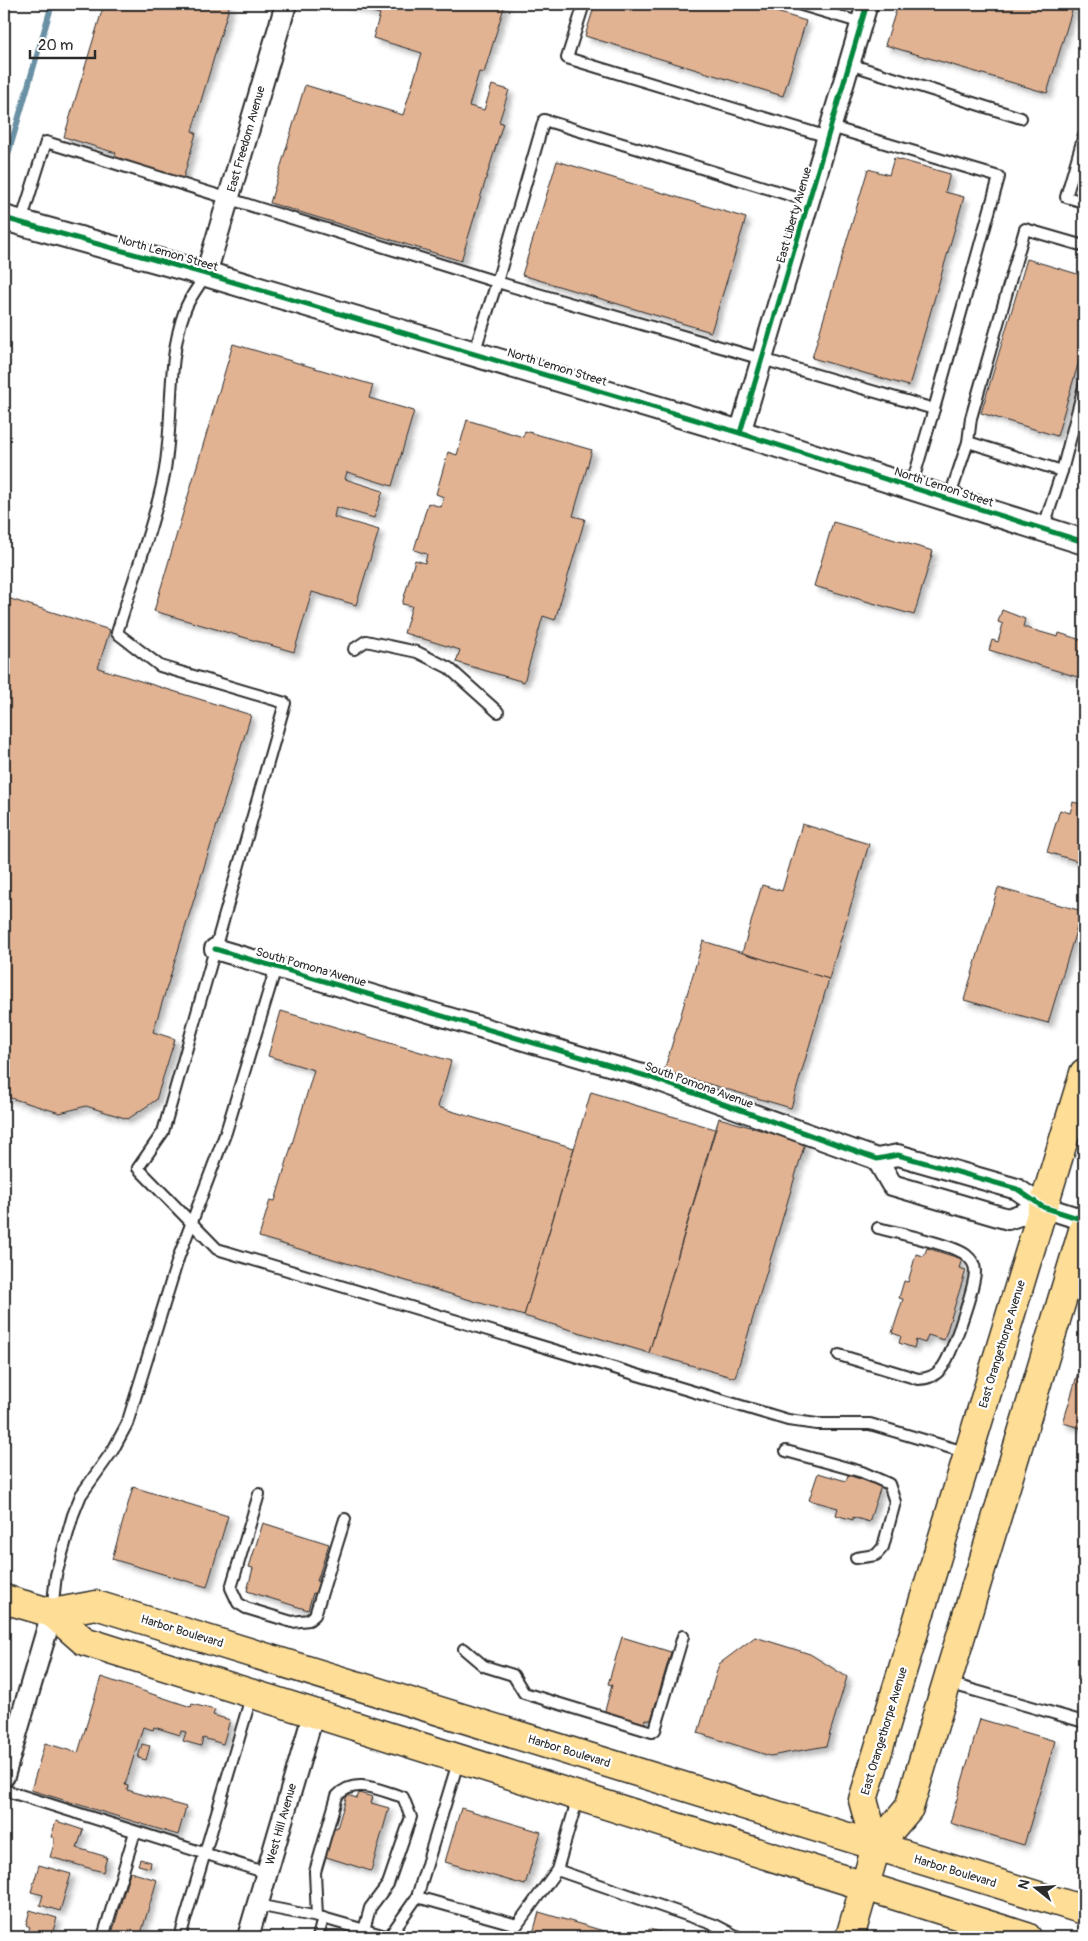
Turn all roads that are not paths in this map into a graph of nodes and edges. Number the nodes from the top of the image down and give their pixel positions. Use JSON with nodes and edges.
{"nodes":[{"id":1,"x":286,"y":4,"type":"edge"},
{"id":2,"x":584,"y":4,"type":"edge"},
{"id":3,"x":798,"y":4,"type":"edge"},
{"id":4,"x":867,"y":4,"type":"edge"},
{"id":5,"x":862,"y":23,"type":"junction"},
{"id":6,"x":849,"y":64,"type":"junction"},
{"id":7,"x":1021,"y":118,"type":"dead end"},
{"id":8,"x":829,"y":132,"type":"junction"},
{"id":9,"x":1084,"y":134,"type":"edge"},
{"id":10,"x":228,"y":200,"type":"junction"},
{"id":11,"x":809,"y":201,"type":"junction"},
{"id":12,"x":1084,"y":202,"type":"edge"},
{"id":13,"x":12,"y":220,"type":"edge"},
{"id":14,"x":1084,"y":246,"type":"edge"},
{"id":15,"x":206,"y":274,"type":"junction"},
{"id":16,"x":497,"y":282,"type":"junction"},
{"id":17,"x":474,"y":353,"type":"junction"},
{"id":18,"x":762,"y":360,"type":"junction"},
{"id":19,"x":1084,"y":386,"type":"edge"},
{"id":20,"x":934,"y":409,"type":"junction"},
{"id":21,"x":740,"y":433,"type":"junction"},
{"id":22,"x":968,"y":442,"type":"junction"},
{"id":23,"x":1062,"y":471,"type":"junction"},
{"id":24,"x":911,"y":486,"type":"junction"},
{"id":25,"x":949,"y":499,"type":"junction"},
{"id":26,"x":1043,"y":529,"type":"junction"},
{"id":27,"x":1084,"y":542,"type":"edge"},
{"id":28,"x":354,"y":649,"type":"dead end"},
{"id":29,"x":498,"y":712,"type":"dead end"},
{"id":30,"x":215,"y":949,"type":"junction"},
{"id":31,"x":276,"y":967,"type":"junction"},
{"id":32,"x":1084,"y":1073,"type":"edge"},
{"id":33,"x":877,"y":1159,"type":"junction"},
{"id":34,"x":1043,"y":1207,"type":"junction"},
{"id":35,"x":1084,"y":1220,"type":"edge"},
{"id":36,"x":192,"y":1223,"type":"junction"},
{"id":37,"x":1084,"y":1227,"type":"edge"},
{"id":38,"x":878,"y":1228,"type":"dead end"},
{"id":39,"x":839,"y":1355,"type":"dead end"},
{"id":40,"x":786,"y":1451,"type":"dead end"},
{"id":41,"x":968,"y":1454,"type":"junction"},
{"id":42,"x":258,"y":1494,"type":"dead end"},
{"id":43,"x":345,"y":1519,"type":"dead end"},
{"id":44,"x":856,"y":1558,"type":"dead end"},
{"id":45,"x":4,"y":1599,"type":"edge"},
{"id":46,"x":52,"y":1614,"type":"junction"},
{"id":47,"x":683,"y":1636,"type":"dead end"},
{"id":48,"x":464,"y":1649,"type":"dead end"},
{"id":49,"x":947,"y":1683,"type":"junction"},
{"id":50,"x":252,"y":1693,"type":"junction"},
{"id":51,"x":314,"y":1712,"type":"junction"},
{"id":52,"x":463,"y":1718,"type":"junction"},
{"id":53,"x":1084,"y":1722,"type":"edge"},
{"id":54,"x":459,"y":1758,"type":"junction"},
{"id":55,"x":4,"y":1776,"type":"edge"},
{"id":56,"x":4,"y":1790,"type":"edge"},
{"id":57,"x":578,"y":1796,"type":"junction"},
{"id":58,"x":135,"y":1832,"type":"junction"},
{"id":59,"x":876,"y":1847,"type":"junction"},
{"id":60,"x":203,"y":1854,"type":"junction"},
{"id":61,"x":557,"y":1870,"type":"junction"},
{"id":62,"x":267,"y":1873,"type":"junction"},
{"id":63,"x":864,"y":1888,"type":"junction"},
{"id":64,"x":417,"y":1897,"type":"junction"},
{"id":65,"x":257,"y":1905,"type":"junction"},
{"id":66,"x":1084,"y":1910,"type":"edge"},
{"id":67,"x":320,"y":1917,"type":"junction"},
{"id":68,"x":364,"y":1930,"type":"junction"},
{"id":69,"x":103,"y":1937,"type":"edge"},
{"id":70,"x":180,"y":1937,"type":"edge"},
{"id":71,"x":248,"y":1937,"type":"edge"},
{"id":72,"x":318,"y":1937,"type":"edge"},
{"id":73,"x":389,"y":1937,"type":"edge"},
{"id":74,"x":738,"y":1937,"type":"edge"},
{"id":75,"x":850,"y":1937,"type":"edge"},
{"id":76,"x":1026,"y":1937,"type":"edge"}],
"edges":[{"from":1,"to":10,"type":"street","name":"East Freedom Avenue"},
{"from":2,"to":8,"type":"lane"},
{"from":3,"to":5,"type":"lane"},
{"from":4,"to":5,"type":"street","name":"East Liberty Avenue"},
{"from":5,"to":6,"type":"street","name":"East Liberty Avenue"},
{"from":6,"to":7,"type":"lane"},
{"from":6,"to":8,"type":"street","name":"East Liberty Avenue"},
{"from":8,"to":11,"type":"street","name":"East Liberty Avenue"},
{"from":8,"to":20,"type":"lane"},
{"from":9,"to":12,"type":"lane"},
{"from":10,"to":13,"type":"lane"},
{"from":10,"to":15,"type":"street","name":"East Freedom Avenue"},
{"from":10,"to":16,"type":"lane"},
{"from":11,"to":16,"type":"lane"},
{"from":11,"to":18,"type":"street","name":"East Liberty Avenue"},
{"from":13,"to":15,"type":"street","name":"North Lemon Street"},
{"from":14,"to":22,"type":"lane"},
{"from":15,"to":17,"type":"street","name":"North Lemon Street"},
{"from":15,"to":30,"type":"lane"},
{"from":16,"to":17,"type":"lane"},
{"from":16,"to":18,"type":"lane"},
{"from":17,"to":21,"type":"street","name":"North Lemon Street"},
{"from":18,"to":20,"type":"lane"},
{"from":18,"to":21,"type":"street","name":"East Liberty Avenue"},
{"from":19,"to":23,"type":"lane"},
{"from":20,"to":24,"type":"lane"},
{"from":21,"to":24,"type":"street","name":"North Lemon Street"},
{"from":22,"to":23,"type":"lane"},
{"from":22,"to":25,"type":"lane"},
{"from":23,"to":26,"type":"lane"},
{"from":24,"to":25,"type":"street","name":"North Lemon Street"},
{"from":25,"to":26,"type":"street","name":"North Lemon Street"},
{"from":26,"to":27,"type":"street","name":"North Lemon Street"},
{"from":28,"to":29,"type":"lane"},
{"from":30,"to":31,"type":"street","name":"South Pomona Avenue"},
{"from":30,"to":36,"type":"lane"},
{"from":31,"to":33,"type":"street","name":"South Pomona Avenue"},
{"from":31,"to":36,"type":"lane"},
{"from":32,"to":34,"type":"main road","name":"East Orangethorpe Avenue"},
{"from":33,"to":34,"type":"street","name":"South Pomona Avenue"},
{"from":33,"to":34,"type":"street"},
{"from":34,"to":35,"type":"street","name":"South Pomona Avenue"},
{"from":34,"to":41,"type":"main road","name":"East Orangethorpe Avenue"},
{"from":36,"to":41,"type":"lane"},
{"from":36,"to":46,"type":"lane"},
{"from":37,"to":49,"type":"main road"},
{"from":38,"to":39,"type":"lane"},
{"from":40,"to":44,"type":"lane"},
{"from":41,"to":59,"type":"main road","name":"East Orangethorpe Avenue"},
{"from":42,"to":43,"type":"lane"},
{"from":45,"to":46,"type":"main road","name":"Harbor Boulevard"},
{"from":46,"to":50,"type":"main road","name":"Harbor Boulevard"},
{"from":46,"to":52,"type":"main road","name":"Harbor Boulevard"},
{"from":46,"to":55,"type":"street"},
{"from":47,"to":48,"type":"lane"},
{"from":49,"to":53,"type":"lane"},
{"from":49,"to":59,"type":"main road"},
{"from":50,"to":51,"type":"main road","name":"Harbor Boulevard"},
{"from":50,"to":60,"type":"lane"},
{"from":51,"to":52,"type":"main road"},
{"from":51,"to":54,"type":"main road","name":"Harbor Boulevard"},
{"from":51,"to":62,"type":"street","name":"West Hill Avenue"},
{"from":52,"to":59,"type":"main road","name":"Harbor Boulevard"},
{"from":54,"to":57,"type":"main road","name":"Harbor Boulevard"},
{"from":54,"to":64,"type":"lane"},
{"from":56,"to":58,"type":"lane"},
{"from":57,"to":61,"type":"lane"},
{"from":57,"to":63,"type":"main road","name":"Harbor Boulevard"},
{"from":58,"to":60,"type":"lane"},
{"from":58,"to":69,"type":"lane"},
{"from":59,"to":63,"type":"main road"},
{"from":59,"to":66,"type":"main road","name":"Harbor Boulevard"},
{"from":60,"to":62,"type":"lane"},
{"from":60,"to":70,"type":"lane"},
{"from":61,"to":64,"type":"lane"},
{"from":61,"to":74,"type":"lane"},
{"from":62,"to":65,"type":"street","name":"West Hill Avenue"},
{"from":63,"to":75,"type":"main road"},
{"from":63,"to":76,"type":"main road","name":"Harbor Boulevard"},
{"from":64,"to":73,"type":"lane"},
{"from":65,"to":67,"type":"lane"},
{"from":65,"to":71,"type":"street","name":"West Hill Avenue"},
{"from":67,"to":68,"type":"lane"},
{"from":67,"to":68,"type":"lane"},
{"from":67,"to":72,"type":"lane"},
{"from":68,"to":73,"type":"lane"}]}
